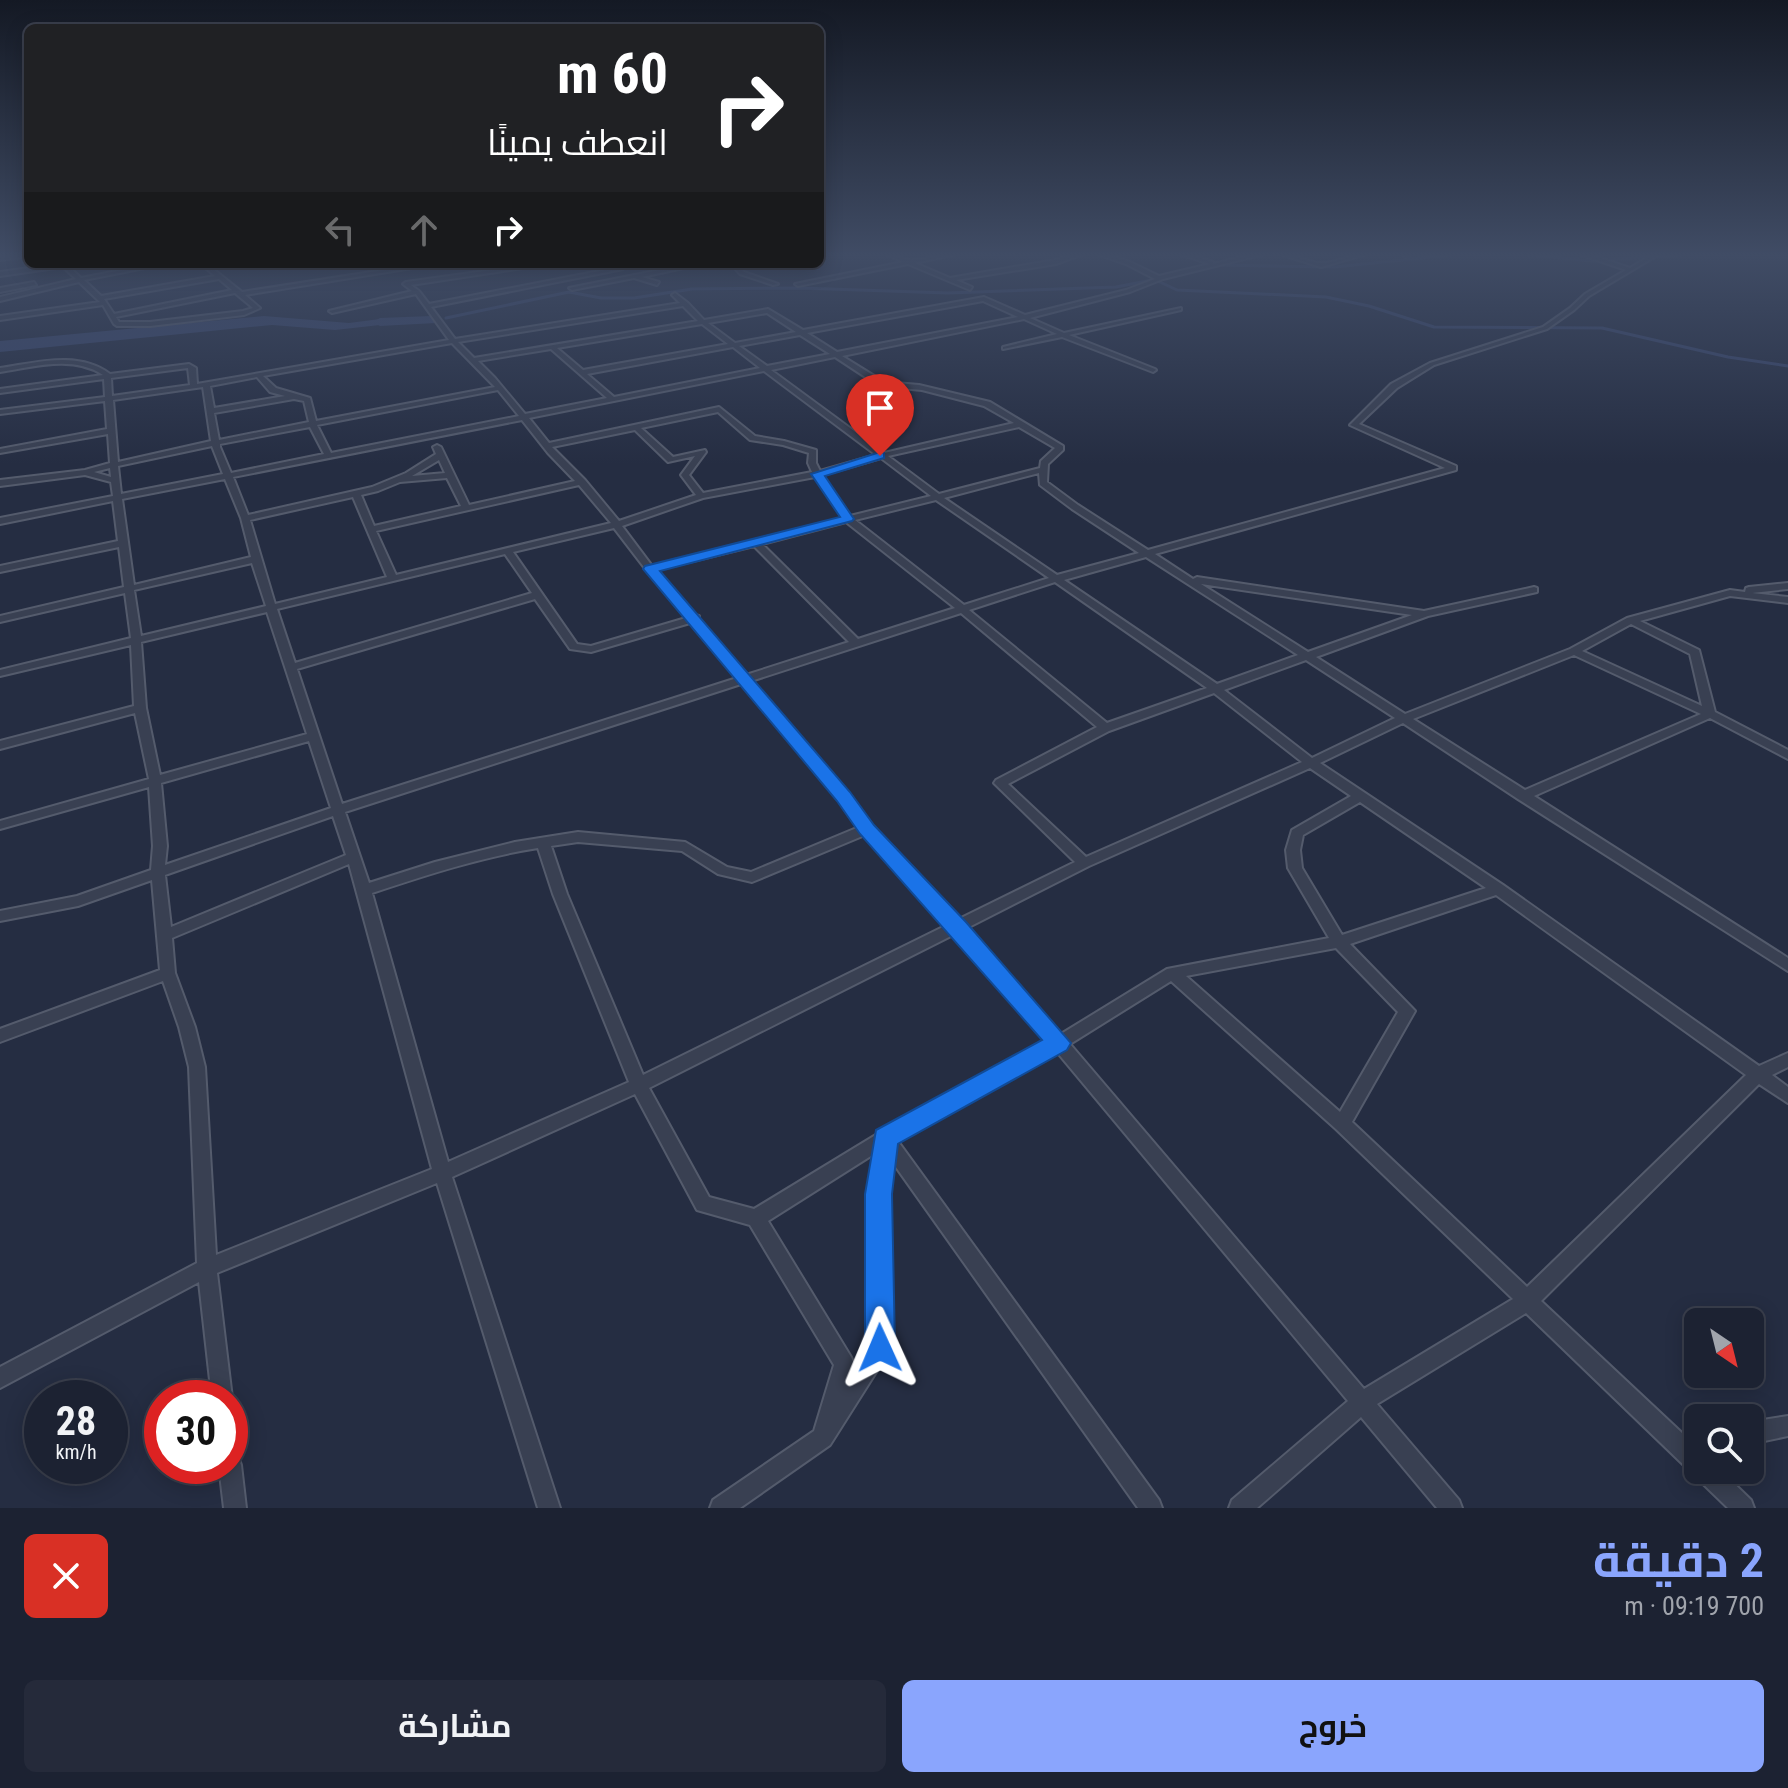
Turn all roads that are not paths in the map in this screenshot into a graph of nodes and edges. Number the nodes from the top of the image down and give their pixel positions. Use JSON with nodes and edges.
{"nodes":[{"id":1,"x":117,"y":323,"type":"edge"},
{"id":2,"x":155,"y":323,"type":"edge"},
{"id":3,"x":441,"y":323,"type":"edge"},
{"id":4,"x":568,"y":323,"type":"edge"},
{"id":5,"x":695,"y":323,"type":"edge"},
{"id":6,"x":705,"y":323,"type":"edge"},
{"id":7,"x":789,"y":323,"type":"edge"},
{"id":8,"x":850,"y":323,"type":"edge"},
{"id":9,"x":993,"y":323,"type":"edge"},
{"id":10,"x":1040,"y":323,"type":"edge"},
{"id":11,"x":1116,"y":323,"type":"edge"},
{"id":12,"x":1552,"y":323,"type":"edge"},
{"id":13,"x":803,"y":332,"type":"junction"},
{"id":14,"x":1065,"y":335,"type":"junction"},
{"id":15,"x":454,"y":342,"type":"junction"},
{"id":16,"x":735,"y":345,"type":"junction"},
{"id":17,"x":1005,"y":348,"type":"dead end"},
{"id":18,"x":554,"y":349,"type":"junction"},
{"id":19,"x":832,"y":354,"type":"junction"},
{"id":20,"x":473,"y":360,"type":"junction"},
{"id":21,"x":764,"y":368,"type":"junction"},
{"id":22,"x":0,"y":370,"type":"edge"},
{"id":23,"x":1153,"y":370,"type":"dead end"},
{"id":24,"x":581,"y":373,"type":"junction"},
{"id":25,"x":107,"y":375,"type":"junction"},
{"id":26,"x":259,"y":375,"type":"junction"},
{"id":27,"x":206,"y":384,"type":"junction"},
{"id":28,"x":194,"y":386,"type":"junction"},
{"id":29,"x":500,"y":388,"type":"junction"},
{"id":30,"x":0,"y":391,"type":"edge"},
{"id":31,"x":295,"y":396,"type":"junction"},
{"id":32,"x":108,"y":398,"type":"junction"},
{"id":33,"x":614,"y":400,"type":"junction"},
{"id":34,"x":719,"y":409,"type":"junction"},
{"id":35,"x":210,"y":411,"type":"junction"},
{"id":36,"x":0,"y":412,"type":"edge"},
{"id":37,"x":525,"y":418,"type":"junction"},
{"id":38,"x":313,"y":424,"type":"junction"},
{"id":39,"x":1021,"y":424,"type":"junction"},
{"id":40,"x":638,"y":429,"type":"junction"},
{"id":41,"x":111,"y":431,"type":"junction"},
{"id":42,"x":434,"y":436,"type":"junction"},
{"id":43,"x":216,"y":443,"type":"junction"},
{"id":44,"x":549,"y":448,"type":"junction"},
{"id":45,"x":0,"y":451,"type":"edge"},
{"id":46,"x":439,"y":456,"type":"junction"},
{"id":47,"x":880,"y":456,"type":"junction"},
{"id":48,"x":329,"y":457,"type":"junction"},
{"id":49,"x":114,"y":466,"type":"junction"},
{"id":50,"x":1043,"y":470,"type":"junction"},
{"id":51,"x":85,"y":472,"type":"junction"},
{"id":52,"x":817,"y":474,"type":"junction"},
{"id":53,"x":449,"y":475,"type":"junction"},
{"id":54,"x":228,"y":478,"type":"junction"},
{"id":55,"x":115,"y":481,"type":"junction"},
{"id":56,"x":396,"y":481,"type":"junction"},
{"id":57,"x":582,"y":482,"type":"junction"},
{"id":58,"x":0,"y":483,"type":"edge"},
{"id":59,"x":356,"y":494,"type":"junction"},
{"id":60,"x":701,"y":496,"type":"junction"},
{"id":61,"x":118,"y":497,"type":"junction"},
{"id":62,"x":939,"y":498,"type":"junction"},
{"id":63,"x":466,"y":508,"type":"junction"},
{"id":64,"x":245,"y":518,"type":"junction"},
{"id":65,"x":848,"y":519,"type":"junction"},
{"id":66,"x":0,"y":521,"type":"edge"},
{"id":67,"x":618,"y":524,"type":"junction"},
{"id":68,"x":372,"y":529,"type":"junction"},
{"id":69,"x":123,"y":543,"type":"junction"},
{"id":70,"x":757,"y":544,"type":"junction"},
{"id":71,"x":507,"y":551,"type":"junction"},
{"id":72,"x":1145,"y":552,"type":"junction"},
{"id":73,"x":256,"y":559,"type":"junction"},
{"id":74,"x":0,"y":569,"type":"edge"},
{"id":75,"x":650,"y":569,"type":"junction"},
{"id":76,"x":393,"y":579,"type":"junction"},
{"id":77,"x":1055,"y":579,"type":"junction"},
{"id":78,"x":1190,"y":579,"type":"junction"},
{"id":79,"x":1788,"y":586,"type":"edge"},
{"id":80,"x":130,"y":589,"type":"junction"},
{"id":81,"x":1534,"y":590,"type":"dead end"},
{"id":82,"x":1730,"y":593,"type":"junction"},
{"id":83,"x":537,"y":595,"type":"junction"},
{"id":84,"x":1788,"y":600,"type":"edge"},
{"id":85,"x":961,"y":608,"type":"junction"},
{"id":86,"x":273,"y":609,"type":"junction"},
{"id":87,"x":1425,"y":614,"type":"junction"},
{"id":88,"x":695,"y":618,"type":"junction"},
{"id":89,"x":0,"y":619,"type":"edge"},
{"id":90,"x":1631,"y":620,"type":"junction"},
{"id":91,"x":136,"y":640,"type":"junction"},
{"id":92,"x":854,"y":641,"type":"junction"},
{"id":93,"x":1574,"y":651,"type":"junction"},
{"id":94,"x":1308,"y":655,"type":"junction"},
{"id":95,"x":290,"y":668,"type":"junction"},
{"id":96,"x":0,"y":673,"type":"edge"},
{"id":97,"x":743,"y":680,"type":"junction"},
{"id":98,"x":1216,"y":689,"type":"junction"},
{"id":99,"x":140,"y":708,"type":"junction"},
{"id":100,"x":1710,"y":714,"type":"junction"},
{"id":101,"x":1407,"y":717,"type":"junction"},
{"id":102,"x":1105,"y":728,"type":"junction"},
{"id":103,"x":313,"y":736,"type":"junction"},
{"id":104,"x":0,"y":745,"type":"edge"},
{"id":105,"x":1788,"y":755,"type":"edge"},
{"id":106,"x":1311,"y":763,"type":"junction"},
{"id":107,"x":155,"y":780,"type":"junction"},
{"id":108,"x":1522,"y":796,"type":"junction"},
{"id":109,"x":1358,"y":797,"type":"junction"},
{"id":110,"x":337,"y":810,"type":"junction"},
{"id":111,"x":0,"y":825,"type":"edge"},
{"id":112,"x":867,"y":829,"type":"junction"},
{"id":113,"x":543,"y":842,"type":"junction"},
{"id":114,"x":351,"y":858,"type":"junction"},
{"id":115,"x":1084,"y":863,"type":"junction"},
{"id":116,"x":158,"y":872,"type":"junction"},
{"id":117,"x":1498,"y":889,"type":"junction"},
{"id":118,"x":364,"y":890,"type":"junction"},
{"id":119,"x":0,"y":916,"type":"edge"},
{"id":120,"x":959,"y":928,"type":"junction"},
{"id":121,"x":163,"y":936,"type":"junction"},
{"id":122,"x":1339,"y":942,"type":"junction"},
{"id":123,"x":1788,"y":965,"type":"edge"},
{"id":124,"x":168,"y":973,"type":"junction"},
{"id":125,"x":1172,"y":973,"type":"junction"},
{"id":126,"x":0,"y":1036,"type":"edge"},
{"id":127,"x":1059,"y":1043,"type":"junction"},
{"id":128,"x":1788,"y":1060,"type":"edge"},
{"id":129,"x":1758,"y":1074,"type":"junction"},
{"id":130,"x":639,"y":1085,"type":"junction"},
{"id":131,"x":1788,"y":1096,"type":"edge"},
{"id":132,"x":1342,"y":1124,"type":"junction"},
{"id":133,"x":885,"y":1138,"type":"junction"},
{"id":134,"x":442,"y":1173,"type":"junction"},
{"id":135,"x":756,"y":1218,"type":"junction"},
{"id":136,"x":207,"y":1268,"type":"junction"},
{"id":137,"x":1526,"y":1302,"type":"junction"},
{"id":138,"x":0,"y":1378,"type":"edge"},
{"id":139,"x":220,"y":1380,"type":"edge"},
{"id":140,"x":1362,"y":1402,"type":"junction"},
{"id":141,"x":1788,"y":1426,"type":"edge"},
{"id":142,"x":1764,"y":1430,"type":"edge"},
{"id":143,"x":823,"y":1438,"type":"junction"},
{"id":144,"x":1684,"y":1439,"type":"edge"},
{"id":145,"x":232,"y":1484,"type":"edge"},
{"id":146,"x":1719,"y":1484,"type":"edge"},
{"id":147,"x":235,"y":1508,"type":"edge"},
{"id":148,"x":549,"y":1508,"type":"edge"},
{"id":149,"x":721,"y":1508,"type":"edge"},
{"id":150,"x":1151,"y":1508,"type":"edge"},
{"id":151,"x":1240,"y":1508,"type":"edge"},
{"id":152,"x":1451,"y":1508,"type":"edge"},
{"id":153,"x":1743,"y":1508,"type":"edge"}],
"edges":[{"from":1,"to":2,"type":"street"},
{"from":3,"to":15,"type":"street"},
{"from":4,"to":15,"type":"street"},
{"from":5,"to":18,"type":"street"},
{"from":6,"to":16,"type":"street"},
{"from":7,"to":13,"type":"street"},
{"from":8,"to":13,"type":"street"},
{"from":9,"to":19,"type":"street"},
{"from":10,"to":14,"type":"street"},
{"from":11,"to":14,"type":"street"},
{"from":12,"to":72,"type":"street"},
{"from":13,"to":16,"type":"street"},
{"from":13,"to":19,"type":"street"},
{"from":14,"to":17,"type":"street"},
{"from":14,"to":23,"type":"street"},
{"from":15,"to":20,"type":"street"},
{"from":15,"to":26,"type":"street"},
{"from":16,"to":21,"type":"street"},
{"from":16,"to":24,"type":"street"},
{"from":18,"to":20,"type":"street"},
{"from":18,"to":24,"type":"street"},
{"from":19,"to":21,"type":"street"},
{"from":19,"to":39,"type":"street"},
{"from":20,"to":29,"type":"street"},
{"from":21,"to":33,"type":"street"},
{"from":21,"to":47,"type":"street"},
{"from":22,"to":25,"type":"street"},
{"from":24,"to":33,"type":"street"},
{"from":25,"to":28,"type":"street"},
{"from":25,"to":30,"type":"street"},
{"from":25,"to":32,"type":"street"},
{"from":26,"to":27,"type":"street"},
{"from":26,"to":31,"type":"street"},
{"from":27,"to":28,"type":"street"},
{"from":27,"to":35,"type":"street"},
{"from":28,"to":32,"type":"street"},
{"from":29,"to":37,"type":"street"},
{"from":29,"to":38,"type":"street"},
{"from":31,"to":35,"type":"street"},
{"from":31,"to":38,"type":"street"},
{"from":32,"to":36,"type":"street"},
{"from":32,"to":41,"type":"street"},
{"from":33,"to":37,"type":"street"},
{"from":34,"to":40,"type":"street"},
{"from":34,"to":44,"type":"street"},
{"from":34,"to":52,"type":"street"},
{"from":35,"to":43,"type":"street"},
{"from":37,"to":42,"type":"street"},
{"from":37,"to":44,"type":"street"},
{"from":38,"to":43,"type":"street"},
{"from":38,"to":48,"type":"street"},
{"from":39,"to":47,"type":"street"},
{"from":39,"to":50,"type":"street"},
{"from":40,"to":44,"type":"street"},
{"from":40,"to":60,"type":"street"},
{"from":41,"to":45,"type":"street"},
{"from":41,"to":49,"type":"street"},
{"from":42,"to":46,"type":"street"},
{"from":42,"to":48,"type":"street"},
{"from":43,"to":49,"type":"street"},
{"from":43,"to":54,"type":"street"},
{"from":44,"to":57,"type":"street"},
{"from":46,"to":53,"type":"street"},
{"from":46,"to":56,"type":"street"},
{"from":47,"to":52,"type":"street"},
{"from":47,"to":62,"type":"street"},
{"from":48,"to":54,"type":"street"},
{"from":49,"to":51,"type":"street"},
{"from":49,"to":55,"type":"street"},
{"from":50,"to":62,"type":"street"},
{"from":50,"to":72,"type":"street"},
{"from":51,"to":55,"type":"street"},
{"from":51,"to":58,"type":"street"},
{"from":52,"to":60,"type":"street"},
{"from":52,"to":65,"type":"street"},
{"from":53,"to":56,"type":"street"},
{"from":53,"to":63,"type":"street"},
{"from":54,"to":61,"type":"street"},
{"from":54,"to":64,"type":"street"},
{"from":55,"to":61,"type":"street"},
{"from":56,"to":59,"type":"street"},
{"from":57,"to":63,"type":"street"},
{"from":57,"to":67,"type":"street"},
{"from":59,"to":64,"type":"street"},
{"from":59,"to":68,"type":"street"},
{"from":60,"to":67,"type":"street"},
{"from":61,"to":66,"type":"street"},
{"from":61,"to":69,"type":"street"},
{"from":62,"to":65,"type":"street"},
{"from":62,"to":77,"type":"street"},
{"from":63,"to":68,"type":"street"},
{"from":64,"to":73,"type":"street"},
{"from":65,"to":70,"type":"street"},
{"from":65,"to":85,"type":"street"},
{"from":67,"to":71,"type":"street"},
{"from":67,"to":75,"type":"street"},
{"from":68,"to":76,"type":"street"},
{"from":69,"to":74,"type":"street"},
{"from":69,"to":80,"type":"street"},
{"from":70,"to":75,"type":"street"},
{"from":70,"to":92,"type":"street"},
{"from":71,"to":76,"type":"street"},
{"from":71,"to":83,"type":"street"},
{"from":72,"to":77,"type":"street"},
{"from":72,"to":78,"type":"street"},
{"from":73,"to":80,"type":"street"},
{"from":73,"to":86,"type":"street"},
{"from":75,"to":88,"type":"street"},
{"from":76,"to":86,"type":"street"},
{"from":77,"to":85,"type":"street"},
{"from":77,"to":98,"type":"street"},
{"from":78,"to":87,"type":"street"},
{"from":78,"to":94,"type":"street"},
{"from":79,"to":82,"type":"street"},
{"from":80,"to":89,"type":"street"},
{"from":80,"to":91,"type":"street"},
{"from":81,"to":87,"type":"street"},
{"from":82,"to":84,"type":"street"},
{"from":82,"to":90,"type":"street"},
{"from":83,"to":88,"type":"street"},
{"from":83,"to":95,"type":"street"},
{"from":85,"to":92,"type":"street"},
{"from":85,"to":102,"type":"street"},
{"from":86,"to":91,"type":"street"},
{"from":86,"to":95,"type":"street"},
{"from":87,"to":94,"type":"street"},
{"from":88,"to":97,"type":"street"},
{"from":90,"to":93,"type":"street"},
{"from":90,"to":100,"type":"street"},
{"from":91,"to":96,"type":"street"},
{"from":91,"to":99,"type":"street"},
{"from":92,"to":97,"type":"street"},
{"from":93,"to":100,"type":"street"},
{"from":93,"to":101,"type":"street"},
{"from":94,"to":98,"type":"street"},
{"from":94,"to":101,"type":"street"},
{"from":95,"to":103,"type":"street"},
{"from":97,"to":110,"type":"street"},
{"from":97,"to":112,"type":"street"},
{"from":98,"to":102,"type":"street"},
{"from":98,"to":106,"type":"street"},
{"from":99,"to":104,"type":"street"},
{"from":99,"to":107,"type":"street"},
{"from":100,"to":105,"type":"street"},
{"from":100,"to":108,"type":"street"},
{"from":101,"to":106,"type":"street"},
{"from":101,"to":108,"type":"street"},
{"from":102,"to":115,"type":"street"},
{"from":103,"to":107,"type":"street"},
{"from":103,"to":110,"type":"street"},
{"from":106,"to":109,"type":"street"},
{"from":106,"to":115,"type":"street"},
{"from":107,"to":111,"type":"street"},
{"from":107,"to":116,"type":"street"},
{"from":108,"to":123,"type":"street"},
{"from":109,"to":117,"type":"street"},
{"from":109,"to":122,"type":"street"},
{"from":110,"to":114,"type":"street"},
{"from":110,"to":116,"type":"street"},
{"from":112,"to":113,"type":"street"},
{"from":112,"to":120,"type":"street"},
{"from":113,"to":118,"type":"street"},
{"from":113,"to":130,"type":"street"},
{"from":114,"to":118,"type":"street"},
{"from":114,"to":121,"type":"street"},
{"from":115,"to":120,"type":"street"},
{"from":116,"to":119,"type":"street"},
{"from":116,"to":121,"type":"street"},
{"from":117,"to":122,"type":"street"},
{"from":117,"to":129,"type":"street"},
{"from":118,"to":134,"type":"street"},
{"from":120,"to":127,"type":"street"},
{"from":120,"to":130,"type":"street"},
{"from":121,"to":124,"type":"street"},
{"from":122,"to":125,"type":"street"},
{"from":122,"to":132,"type":"street"},
{"from":124,"to":126,"type":"street"},
{"from":124,"to":136,"type":"street"},
{"from":125,"to":127,"type":"street"},
{"from":125,"to":132,"type":"street"},
{"from":127,"to":133,"type":"street"},
{"from":127,"to":140,"type":"street"},
{"from":128,"to":129,"type":"street"},
{"from":129,"to":131,"type":"street"},
{"from":129,"to":137,"type":"street"},
{"from":130,"to":134,"type":"street"},
{"from":130,"to":135,"type":"street"},
{"from":132,"to":137,"type":"street"},
{"from":133,"to":135,"type":"street"},
{"from":133,"to":143,"type":"street"},
{"from":133,"to":150,"type":"street"},
{"from":134,"to":136,"type":"street"},
{"from":134,"to":148,"type":"street"},
{"from":135,"to":143,"type":"street"},
{"from":136,"to":138,"type":"street"},
{"from":136,"to":139,"type":"street"},
{"from":137,"to":140,"type":"street"},
{"from":137,"to":144,"type":"street"},
{"from":140,"to":151,"type":"street"},
{"from":140,"to":152,"type":"street"},
{"from":141,"to":142,"type":"street"},
{"from":143,"to":149,"type":"street"},
{"from":145,"to":147,"type":"street"},
{"from":146,"to":153,"type":"street"}]}
